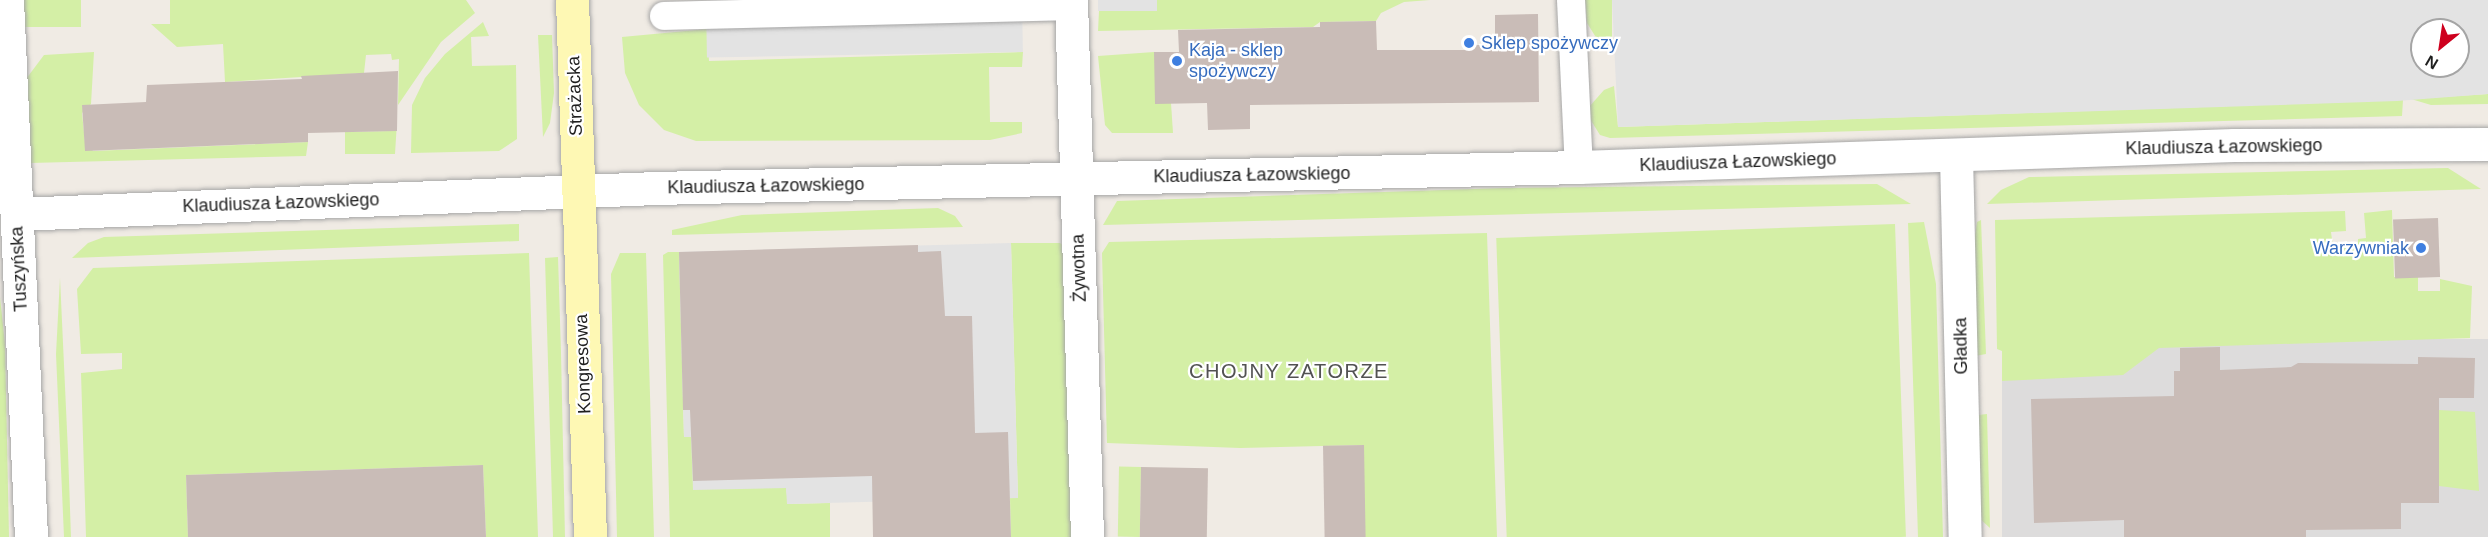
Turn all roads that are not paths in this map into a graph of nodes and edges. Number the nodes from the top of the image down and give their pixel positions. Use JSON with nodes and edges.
{"nodes":[{"id":1,"x":7,"y":0,"type":"edge"},
{"id":2,"x":572,"y":0,"type":"edge"},
{"id":3,"x":1571,"y":0,"type":"edge"},
{"id":4,"x":1071,"y":3,"type":"edge"},
{"id":5,"x":664,"y":16,"type":"dead end"},
{"id":6,"x":2488,"y":144,"type":"edge"},
{"id":7,"x":1956,"y":155,"type":"junction"},
{"id":8,"x":1579,"y":167,"type":"junction"},
{"id":9,"x":1076,"y":180,"type":"junction"},
{"id":10,"x":578,"y":191,"type":"junction"},
{"id":11,"x":16,"y":214,"type":"junction"},
{"id":12,"x":31,"y":537,"type":"edge"},
{"id":13,"x":590,"y":537,"type":"edge"},
{"id":14,"x":1087,"y":537,"type":"edge"},
{"id":15,"x":1965,"y":537,"type":"edge"}],
"edges":[{"from":1,"to":11,"type":"street","name":"Tuszyńska"},
{"from":2,"to":10,"type":"street","name":"Strażacka"},
{"from":3,"to":8,"type":"lane"},
{"from":4,"to":5,"type":"lane"},
{"from":4,"to":9,"type":"street","name":"Żywotna"},
{"from":6,"to":7,"type":"street","name":"Klaudiusza Łazowskiego"},
{"from":7,"to":8,"type":"street","name":"Klaudiusza Łazowskiego"},
{"from":7,"to":15,"type":"street","name":"Gładka"},
{"from":8,"to":9,"type":"street","name":"Klaudiusza Łazowskiego"},
{"from":9,"to":10,"type":"street","name":"Klaudiusza Łazowskiego"},
{"from":9,"to":14,"type":"street","name":"Żywotna"},
{"from":10,"to":11,"type":"street","name":"Klaudiusza Łazowskiego"},
{"from":10,"to":13,"type":"street","name":"Kongresowa"},
{"from":11,"to":12,"type":"street","name":"Tuszyńska"}]}
